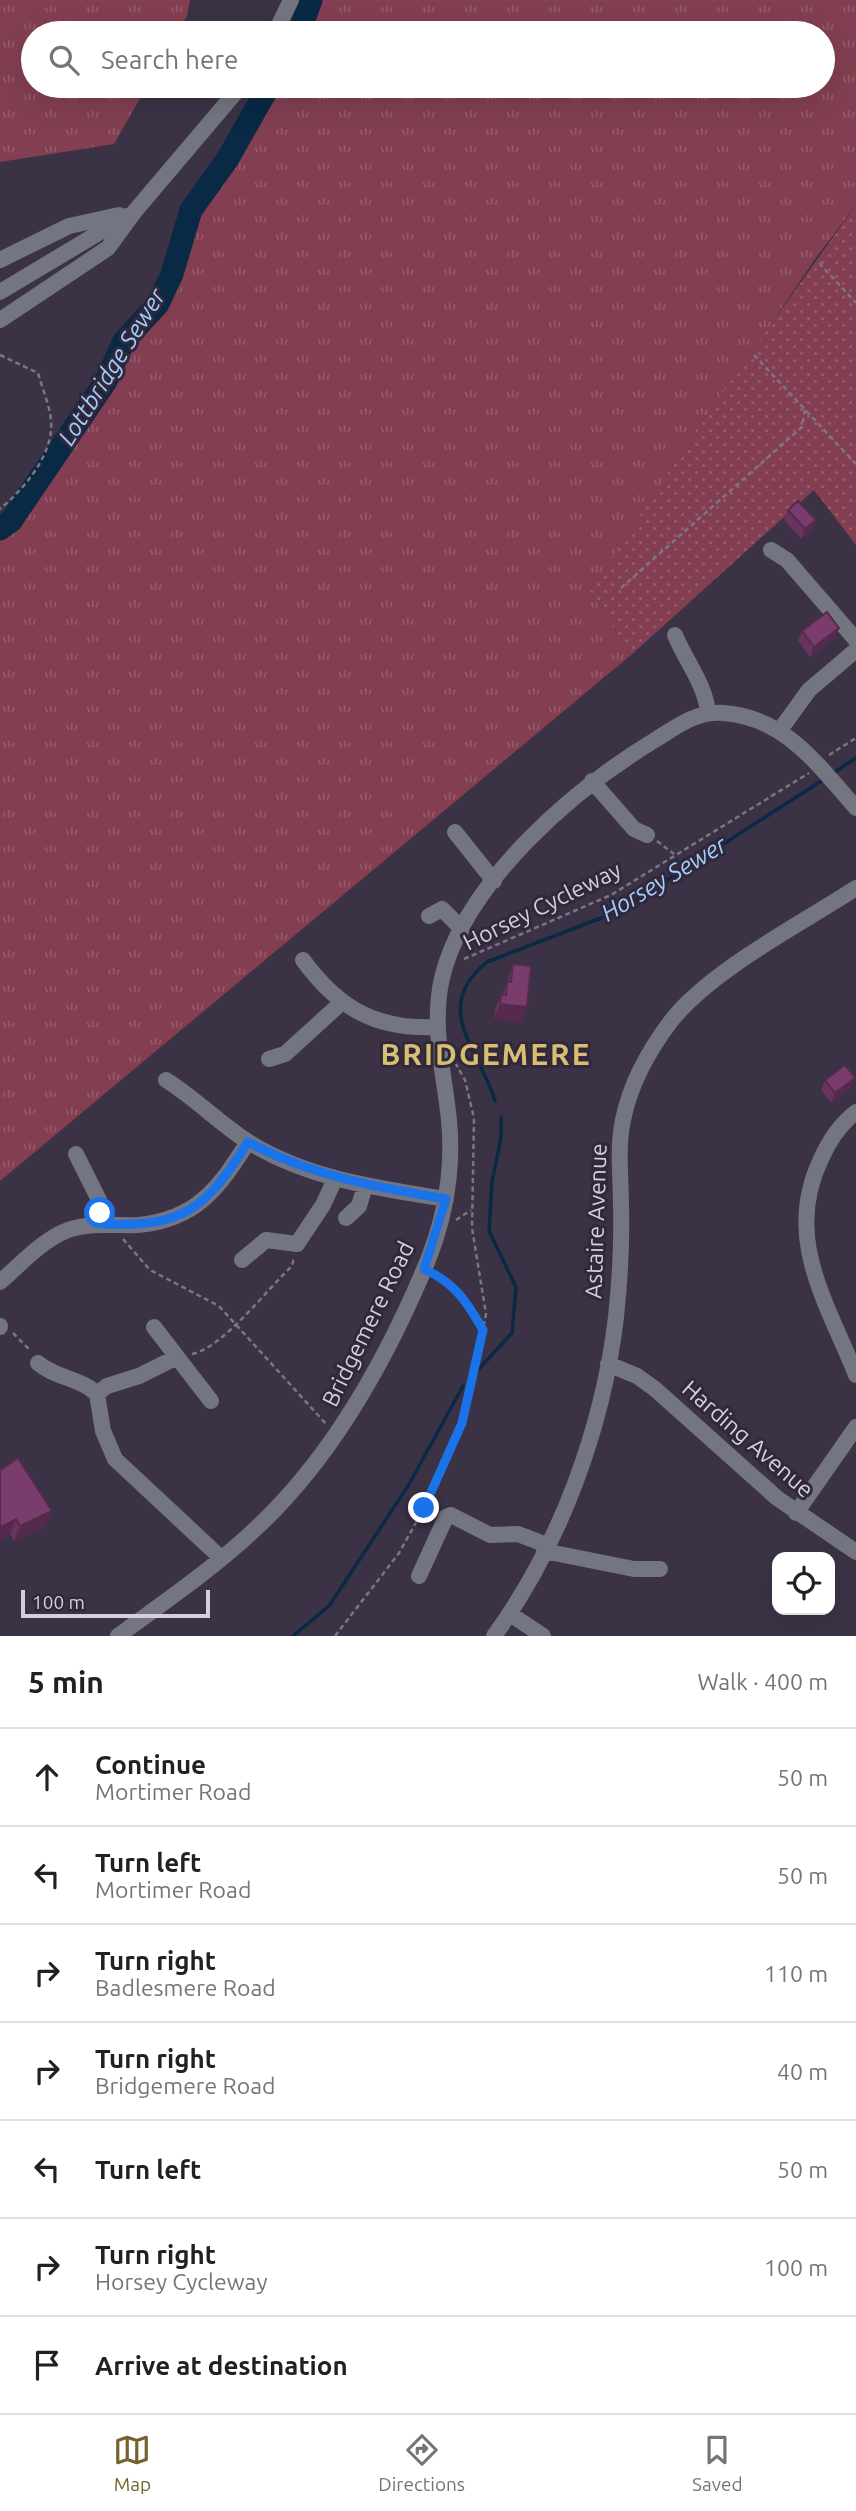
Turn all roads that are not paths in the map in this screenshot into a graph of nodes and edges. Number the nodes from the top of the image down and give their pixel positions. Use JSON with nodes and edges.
{"nodes":[{"id":1,"x":291,"y":0,"type":"edge"},
{"id":2,"x":281,"y":21,"type":"edge"},
{"id":3,"x":232,"y":98,"type":"edge"},
{"id":4,"x":135,"y":211,"type":"junction"},
{"id":5,"x":0,"y":260,"type":"edge"},
{"id":6,"x":1,"y":289,"type":"edge"},
{"id":7,"x":0,"y":320,"type":"edge"},
{"id":8,"x":771,"y":550,"type":"dead end"},
{"id":9,"x":675,"y":635,"type":"dead end"},
{"id":10,"x":856,"y":640,"type":"edge"},
{"id":11,"x":856,"y":649,"type":"edge"},
{"id":12,"x":708,"y":713,"type":"junction"},
{"id":13,"x":780,"y":730,"type":"junction"},
{"id":14,"x":592,"y":781,"type":"junction"},
{"id":15,"x":856,"y":808,"type":"edge"},
{"id":16,"x":455,"y":832,"type":"dead end"},
{"id":17,"x":647,"y":835,"type":"road end"},
{"id":18,"x":494,"y":881,"type":"junction"},
{"id":19,"x":856,"y":888,"type":"edge"},
{"id":20,"x":429,"y":916,"type":"dead end"},
{"id":21,"x":462,"y":929,"type":"junction"},
{"id":22,"x":303,"y":960,"type":"dead end"},
{"id":23,"x":341,"y":1003,"type":"junction"},
{"id":24,"x":436,"y":1027,"type":"junction"},
{"id":25,"x":269,"y":1059,"type":"dead end"},
{"id":26,"x":166,"y":1080,"type":"dead end"},
{"id":27,"x":856,"y":1112,"type":"edge"},
{"id":28,"x":248,"y":1142,"type":"junction"},
{"id":29,"x":76,"y":1154,"type":"dead end"},
{"id":30,"x":335,"y":1179,"type":"junction"},
{"id":31,"x":365,"y":1186,"type":"junction"},
{"id":32,"x":446,"y":1199,"type":"junction"},
{"id":33,"x":346,"y":1217,"type":"dead end"},
{"id":34,"x":101,"y":1224,"type":"junction"},
{"id":35,"x":242,"y":1260,"type":"dead end"},
{"id":36,"x":0,"y":1282,"type":"edge"},
{"id":37,"x":154,"y":1327,"type":"dead end"},
{"id":38,"x":177,"y":1357,"type":"junction"},
{"id":39,"x":38,"y":1363,"type":"road end"},
{"id":40,"x":608,"y":1364,"type":"junction"},
{"id":41,"x":856,"y":1375,"type":"edge"},
{"id":42,"x":97,"y":1394,"type":"junction"},
{"id":43,"x":211,"y":1401,"type":"dead end"},
{"id":44,"x":856,"y":1427,"type":"edge"},
{"id":45,"x":796,"y":1513,"type":"junction"},
{"id":46,"x":546,"y":1548,"type":"junction"},
{"id":47,"x":856,"y":1552,"type":"edge"},
{"id":48,"x":221,"y":1558,"type":"junction"},
{"id":49,"x":660,"y":1569,"type":"dead end"},
{"id":50,"x":419,"y":1576,"type":"dead end"},
{"id":51,"x":510,"y":1614,"type":"junction"},
{"id":52,"x":118,"y":1636,"type":"edge"},
{"id":53,"x":494,"y":1636,"type":"edge"},
{"id":54,"x":543,"y":1636,"type":"edge"}],
"edges":[{"from":1,"to":2,"type":"street"},
{"from":3,"to":4,"type":"street"},
{"from":4,"to":5,"type":"street"},
{"from":4,"to":6,"type":"street"},
{"from":4,"to":7,"type":"street"},
{"from":8,"to":10,"type":"street"},
{"from":9,"to":12,"type":"street"},
{"from":11,"to":13,"type":"street"},
{"from":12,"to":13,"type":"street"},
{"from":12,"to":14,"type":"street","name":"Bridgemere Road"},
{"from":13,"to":15,"type":"street"},
{"from":14,"to":17,"type":"street"},
{"from":14,"to":18,"type":"street","name":"Bridgemere Road"},
{"from":16,"to":18,"type":"street"},
{"from":18,"to":21,"type":"street","name":"Bridgemere Road"},
{"from":19,"to":40,"type":"street","name":"Astaire Avenue"},
{"from":20,"to":21,"type":"street"},
{"from":21,"to":24,"type":"street","name":"Bridgemere Road"},
{"from":22,"to":23,"type":"street"},
{"from":23,"to":24,"type":"street"},
{"from":23,"to":25,"type":"street"},
{"from":24,"to":32,"type":"street","name":"Bridgemere Road"},
{"from":26,"to":28,"type":"street"},
{"from":27,"to":41,"type":"street"},
{"from":28,"to":30,"type":"street"},
{"from":28,"to":34,"type":"street"},
{"from":29,"to":34,"type":"street"},
{"from":30,"to":31,"type":"street"},
{"from":30,"to":35,"type":"street"},
{"from":31,"to":32,"type":"street"},
{"from":31,"to":33,"type":"street"},
{"from":32,"to":48,"type":"street","name":"Bridgemere Road"},
{"from":34,"to":36,"type":"street"},
{"from":37,"to":38,"type":"street"},
{"from":38,"to":42,"type":"street"},
{"from":38,"to":43,"type":"street"},
{"from":39,"to":42,"type":"street"},
{"from":40,"to":45,"type":"street","name":"Harding Avenue"},
{"from":40,"to":46,"type":"street","name":"Astaire Avenue"},
{"from":42,"to":48,"type":"street"},
{"from":44,"to":45,"type":"street"},
{"from":45,"to":47,"type":"street","name":"Harding Avenue"},
{"from":46,"to":49,"type":"street"},
{"from":46,"to":50,"type":"street"},
{"from":46,"to":51,"type":"street","name":"Astaire Avenue"},
{"from":48,"to":52,"type":"street","name":"Bridgemere Road"},
{"from":51,"to":53,"type":"street","name":"Astaire Avenue"},
{"from":51,"to":54,"type":"street"}]}
